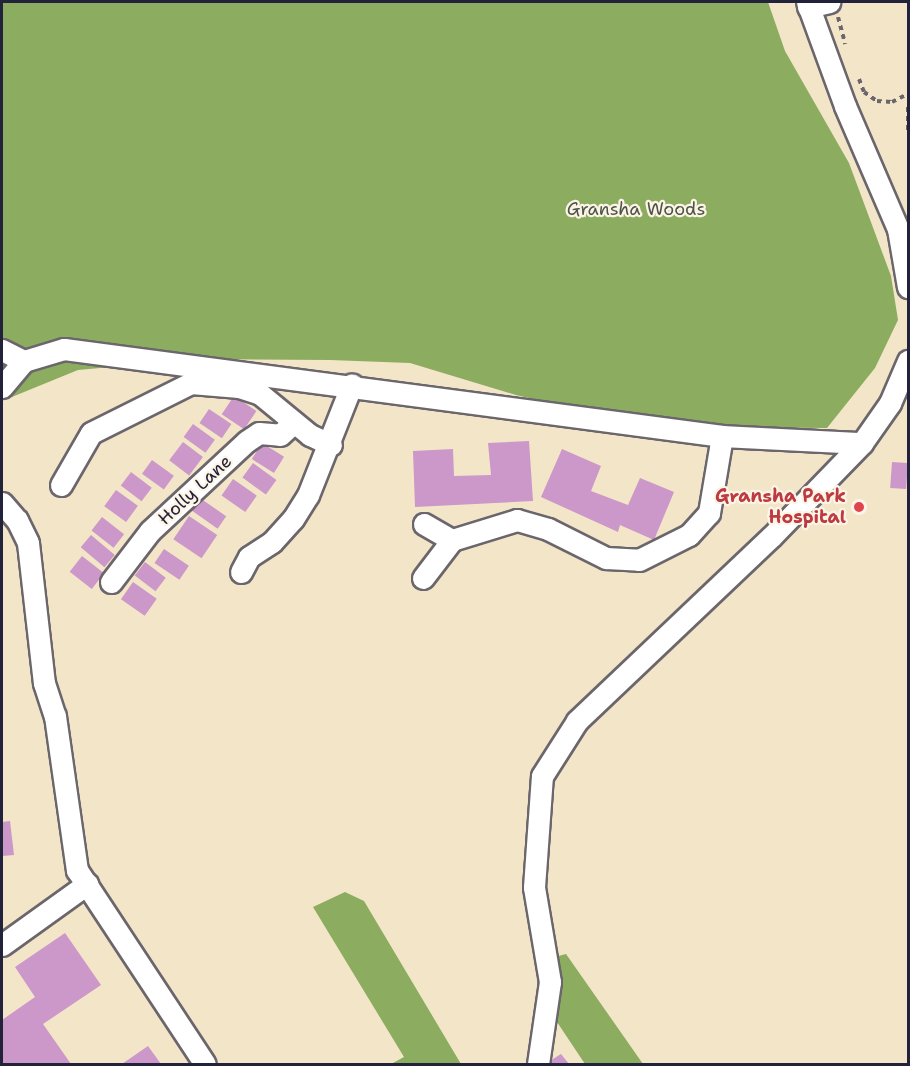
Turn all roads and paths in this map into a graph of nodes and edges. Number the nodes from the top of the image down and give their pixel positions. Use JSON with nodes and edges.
{"nodes":[{"id":1,"x":808,"y":4,"type":"edge"},
{"id":2,"x":833,"y":6,"type":"edge"},
{"id":3,"x":847,"y":49,"type":"dead end"},
{"id":4,"x":855,"y":71,"type":"dead end"},
{"id":5,"x":909,"y":94,"type":"edge"},
{"id":6,"x":909,"y":107,"type":"edge"},
{"id":7,"x":909,"y":130,"type":"edge"},
{"id":8,"x":903,"y":228,"type":"edge"},
{"id":9,"x":909,"y":287,"type":"edge"},
{"id":10,"x":2,"y":350,"type":"edge"},
{"id":11,"x":24,"y":361,"type":"junction"},
{"id":12,"x":909,"y":361,"type":"edge"},
{"id":13,"x":352,"y":384,"type":"junction"},
{"id":14,"x":2,"y":387,"type":"edge"},
{"id":15,"x":899,"y":406,"type":"edge"},
{"id":16,"x":294,"y":422,"type":"junction"},
{"id":17,"x":722,"y":436,"type":"junction"},
{"id":18,"x":862,"y":443,"type":"junction"},
{"id":19,"x":331,"y":445,"type":"junction"},
{"id":20,"x":61,"y":485,"type":"dead end"},
{"id":21,"x":2,"y":502,"type":"edge"},
{"id":22,"x":424,"y":524,"type":"dead end"},
{"id":23,"x":452,"y":540,"type":"junction"},
{"id":24,"x":241,"y":572,"type":"dead end"},
{"id":25,"x":423,"y":578,"type":"dead end"},
{"id":26,"x":111,"y":582,"type":"dead end"},
{"id":27,"x":87,"y":884,"type":"junction"},
{"id":28,"x":2,"y":945,"type":"edge"},
{"id":29,"x":205,"y":1065,"type":"edge"},
{"id":30,"x":538,"y":1065,"type":"edge"}],
"edges":[{"from":1,"to":2,"type":"street"},
{"from":1,"to":8,"type":"street"},
{"from":2,"to":3,"type":"path"},
{"from":4,"to":5,"type":"path"},
{"from":6,"to":7,"type":"path"},
{"from":8,"to":9,"type":"street"},
{"from":10,"to":11,"type":"street"},
{"from":11,"to":13,"type":"street"},
{"from":11,"to":14,"type":"street"},
{"from":12,"to":15,"type":"street"},
{"from":13,"to":17,"type":"street"},
{"from":13,"to":19,"type":"street"},
{"from":15,"to":18,"type":"street"},
{"from":16,"to":19,"type":"street"},
{"from":16,"to":20,"type":"street"},
{"from":16,"to":26,"type":"street","name":"Holly Lane"},
{"from":17,"to":18,"type":"street"},
{"from":17,"to":23,"type":"street"},
{"from":18,"to":30,"type":"street"},
{"from":19,"to":24,"type":"street"},
{"from":21,"to":27,"type":"street"},
{"from":22,"to":23,"type":"street"},
{"from":23,"to":25,"type":"street"},
{"from":27,"to":28,"type":"street"},
{"from":27,"to":29,"type":"street"}]}
